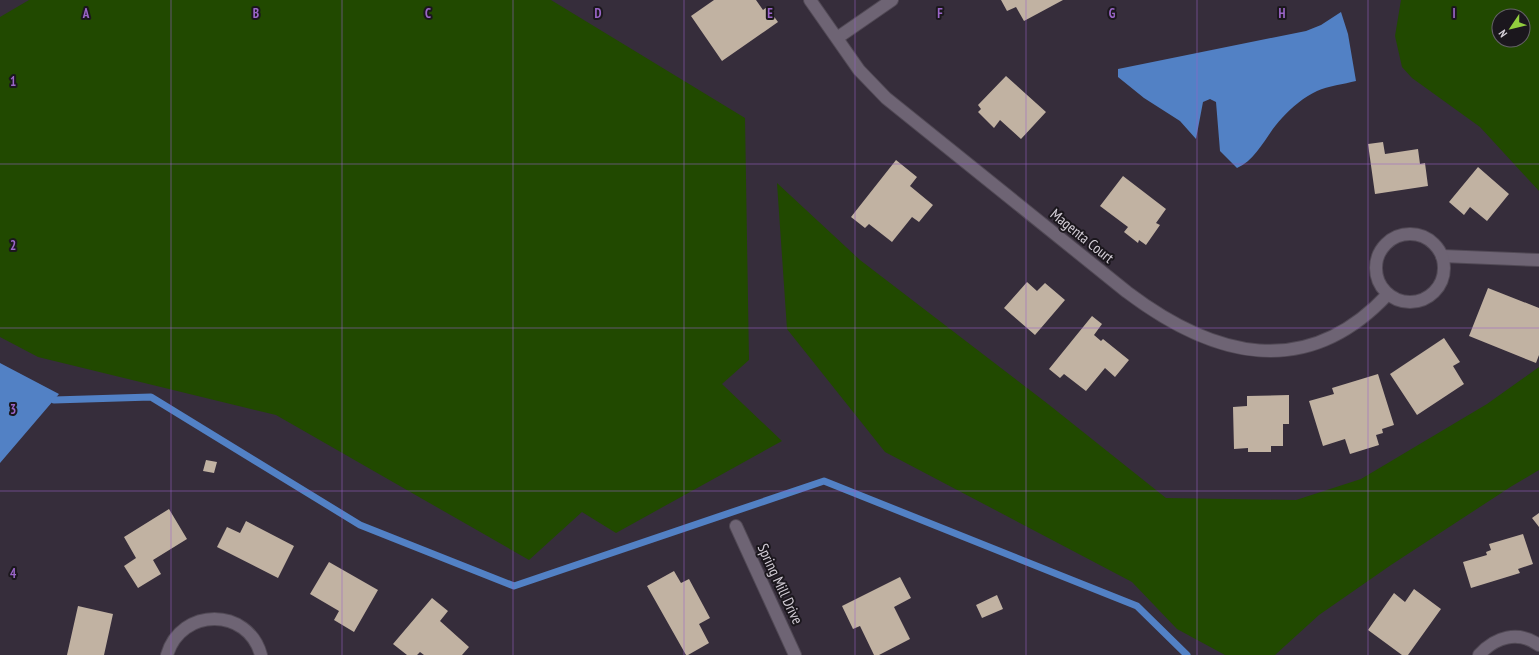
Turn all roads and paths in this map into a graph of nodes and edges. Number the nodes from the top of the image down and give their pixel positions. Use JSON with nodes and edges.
{"nodes":[{"id":1,"x":810,"y":0,"type":"edge"},
{"id":2,"x":892,"y":0,"type":"edge"},
{"id":3,"x":837,"y":38,"type":"junction"},
{"id":4,"x":1442,"y":256,"type":"junction"},
{"id":5,"x":1539,"y":260,"type":"edge"},
{"id":6,"x":1388,"y":294,"type":"junction"},
{"id":7,"x":736,"y":526,"type":"dead end"},
{"id":8,"x":1539,"y":645,"type":"edge"},
{"id":9,"x":167,"y":655,"type":"edge"},
{"id":10,"x":260,"y":655,"type":"edge"},
{"id":11,"x":795,"y":655,"type":"edge"},
{"id":12,"x":1479,"y":655,"type":"edge"}],
"edges":[{"from":1,"to":3,"type":"street","name":"Magenta Court"},
{"from":2,"to":3,"type":"street"},
{"from":3,"to":6,"type":"street","name":"Magenta Court"},
{"from":4,"to":5,"type":"street"},
{"from":4,"to":6,"type":"street"},
{"from":4,"to":6,"type":"street"},
{"from":7,"to":11,"type":"street","name":"Spring Mill Drive"},
{"from":8,"to":12,"type":"street"},
{"from":9,"to":10,"type":"street"}]}
